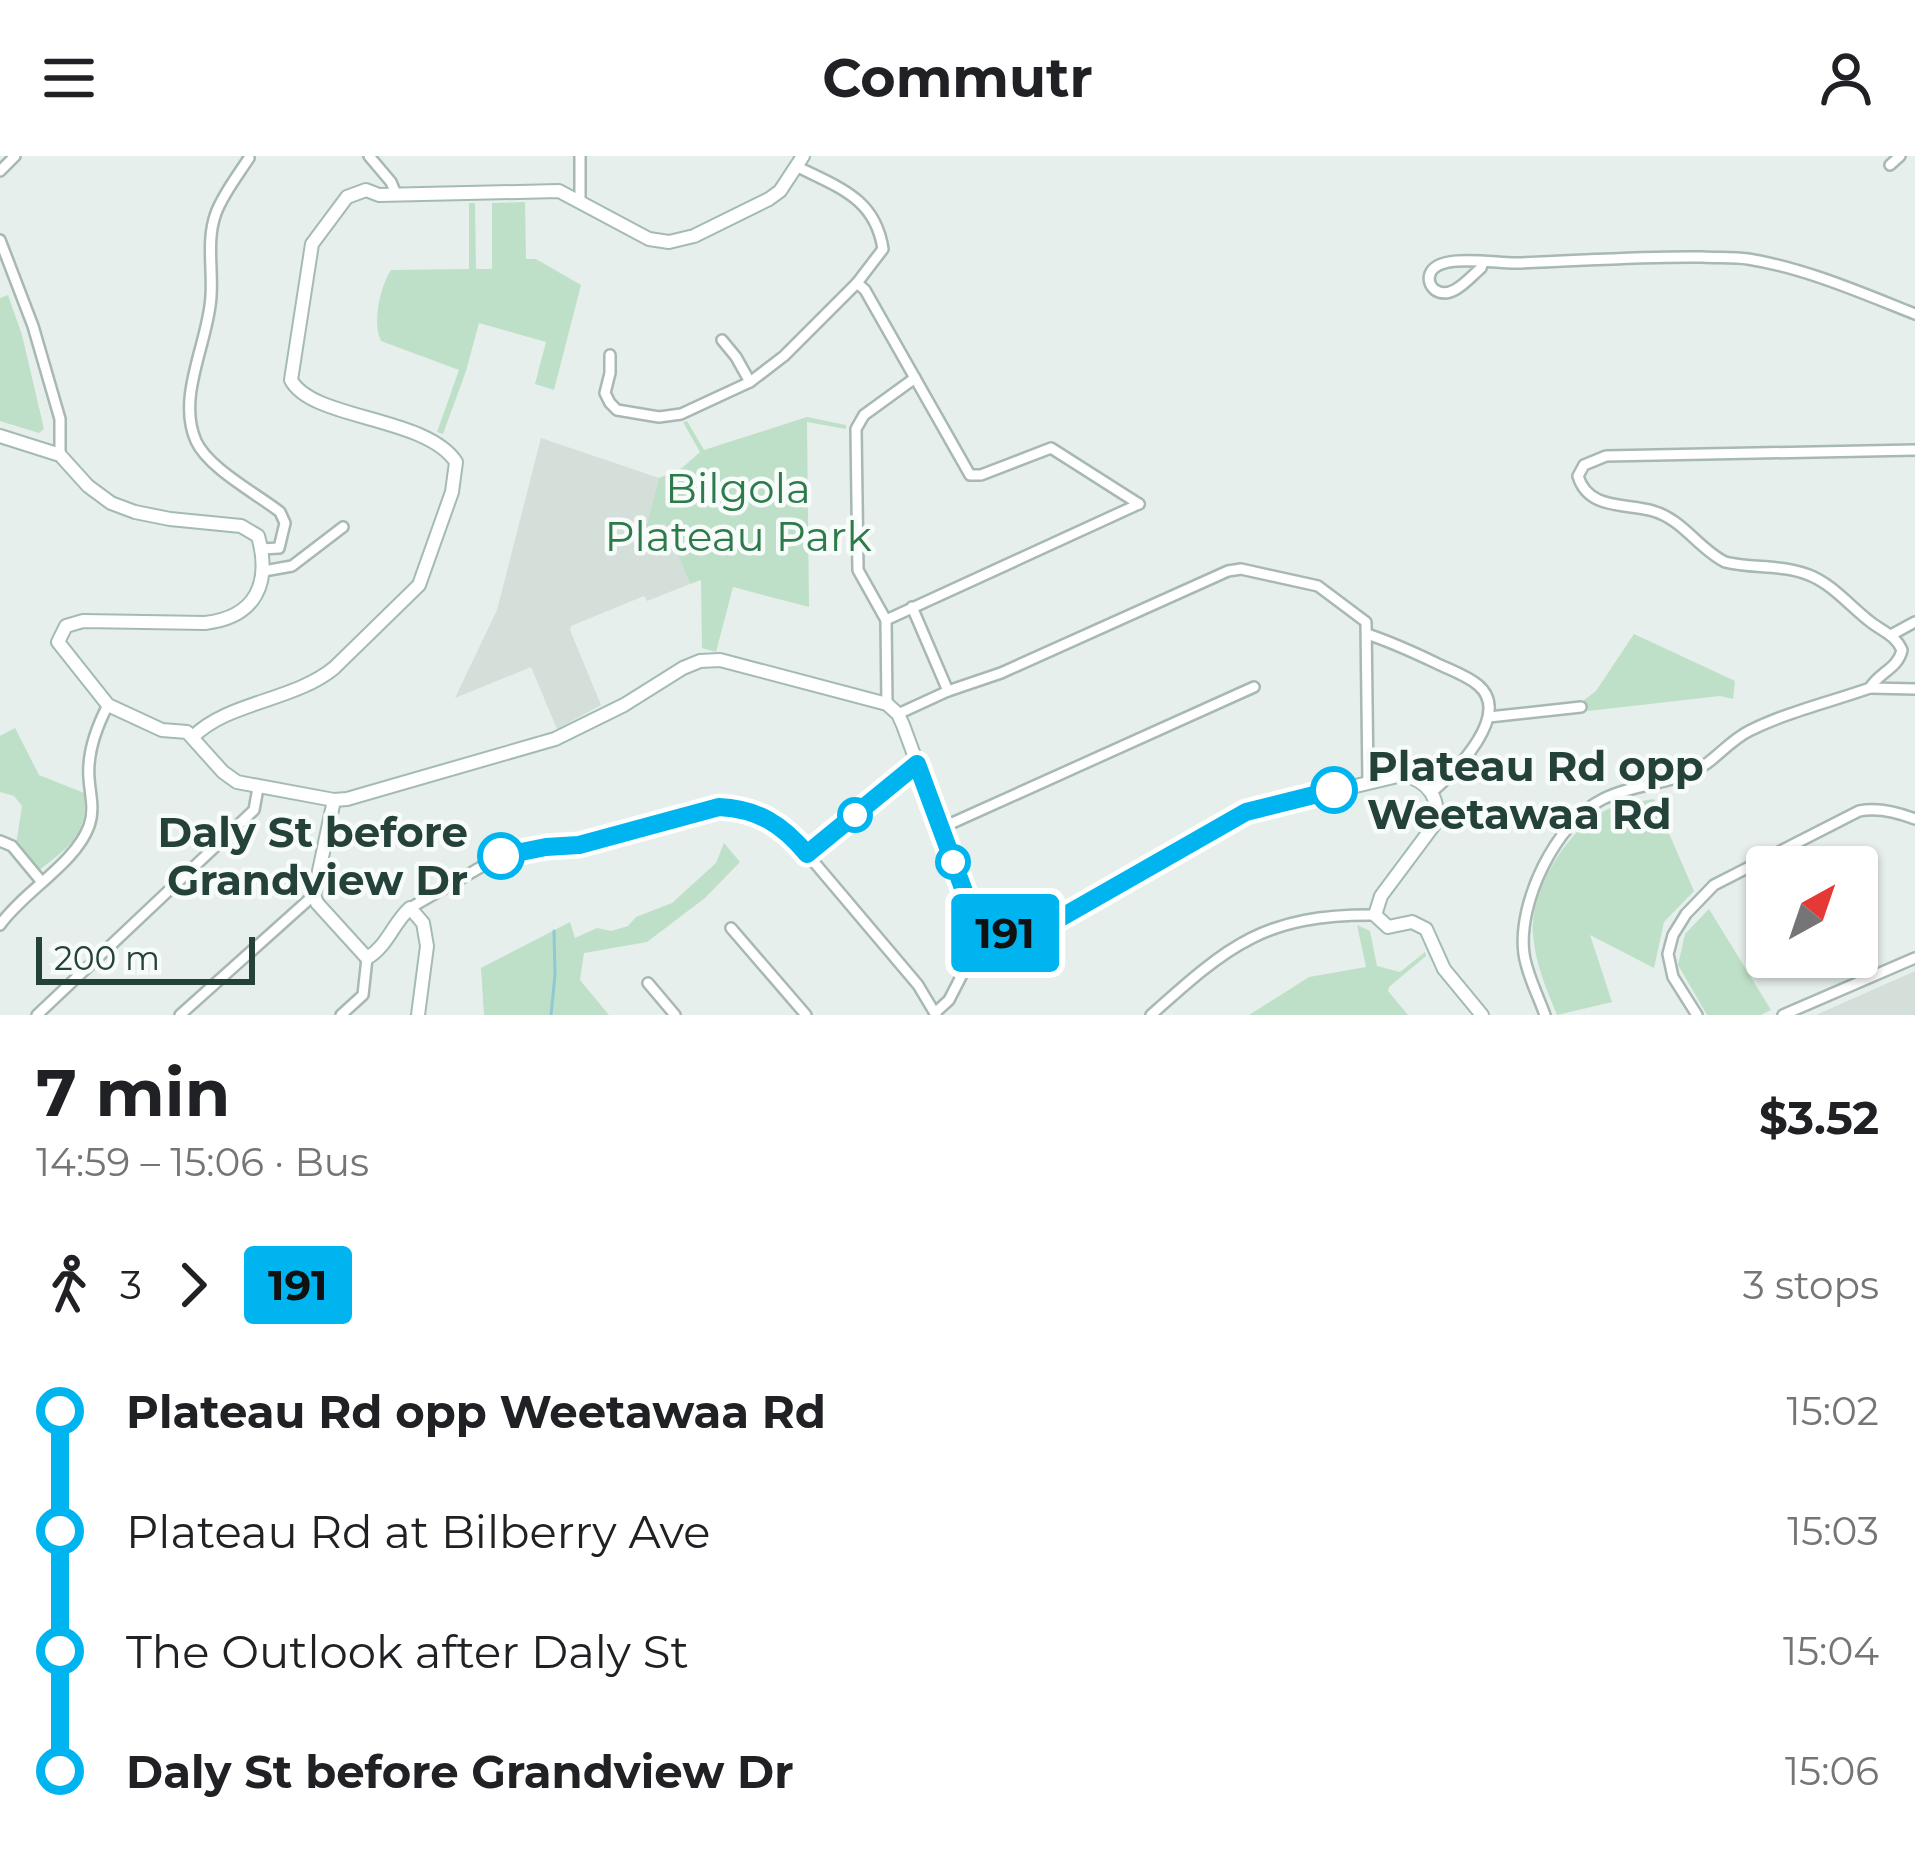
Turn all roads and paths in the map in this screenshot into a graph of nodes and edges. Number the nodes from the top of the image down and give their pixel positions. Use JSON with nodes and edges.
{"nodes":[{"id":1,"x":15,"y":156,"type":"edge"},
{"id":2,"x":369,"y":156,"type":"edge"},
{"id":3,"x":580,"y":156,"type":"edge"},
{"id":4,"x":1900,"y":156,"type":"edge"},
{"id":5,"x":249,"y":158,"type":"edge"},
{"id":6,"x":800,"y":161,"type":"edge"},
{"id":7,"x":1890,"y":165,"type":"dead end"},
{"id":8,"x":0,"y":171,"type":"edge"},
{"id":9,"x":395,"y":194,"type":"junction"},
{"id":10,"x":580,"y":201,"type":"junction"},
{"id":11,"x":0,"y":240,"type":"edge"},
{"id":12,"x":1483,"y":262,"type":"junction"},
{"id":13,"x":857,"y":283,"type":"junction"},
{"id":14,"x":1915,"y":314,"type":"edge"},
{"id":15,"x":722,"y":340,"type":"dead end"},
{"id":16,"x":610,"y":355,"type":"dead end"},
{"id":17,"x":915,"y":378,"type":"junction"},
{"id":18,"x":750,"y":382,"type":"junction"},
{"id":19,"x":0,"y":436,"type":"edge"},
{"id":20,"x":1915,"y":450,"type":"edge"},
{"id":21,"x":60,"y":455,"type":"junction"},
{"id":22,"x":344,"y":526,"type":"dead end"},
{"id":23,"x":261,"y":549,"type":"junction"},
{"id":24,"x":264,"y":571,"type":"junction"},
{"id":25,"x":913,"y":607,"type":"junction"},
{"id":26,"x":886,"y":620,"type":"junction"},
{"id":27,"x":1915,"y":622,"type":"edge"},
{"id":28,"x":1367,"y":634,"type":"junction"},
{"id":29,"x":1892,"y":635,"type":"junction"},
{"id":30,"x":1254,"y":687,"type":"dead end"},
{"id":31,"x":1870,"y":688,"type":"junction"},
{"id":32,"x":1915,"y":689,"type":"edge"},
{"id":33,"x":948,"y":691,"type":"junction"},
{"id":34,"x":108,"y":705,"type":"junction"},
{"id":35,"x":1581,"y":707,"type":"dead end"},
{"id":36,"x":892,"y":710,"type":"junction"},
{"id":37,"x":1490,"y":717,"type":"junction"},
{"id":38,"x":193,"y":737,"type":"junction"},
{"id":39,"x":917,"y":764,"type":"junction"},
{"id":40,"x":1368,"y":782,"type":"junction"},
{"id":41,"x":258,"y":788,"type":"junction"},
{"id":42,"x":1432,"y":792,"type":"junction"},
{"id":43,"x":334,"y":800,"type":"junction"},
{"id":44,"x":1915,"y":819,"type":"edge"},
{"id":45,"x":940,"y":828,"type":"junction"},
{"id":46,"x":0,"y":841,"type":"edge"},
{"id":47,"x":807,"y":854,"type":"junction"},
{"id":48,"x":41,"y":881,"type":"junction"},
{"id":49,"x":314,"y":895,"type":"junction"},
{"id":50,"x":410,"y":908,"type":"junction"},
{"id":51,"x":1375,"y":915,"type":"junction"},
{"id":52,"x":0,"y":926,"type":"edge"},
{"id":53,"x":731,"y":928,"type":"dead end"},
{"id":54,"x":985,"y":930,"type":"junction"},
{"id":55,"x":368,"y":958,"type":"junction"},
{"id":56,"x":1915,"y":958,"type":"edge"},
{"id":57,"x":648,"y":983,"type":"dead end"},
{"id":58,"x":936,"y":1014,"type":"edge"},
{"id":59,"x":37,"y":1015,"type":"edge"},
{"id":60,"x":180,"y":1015,"type":"edge"},
{"id":61,"x":341,"y":1015,"type":"edge"},
{"id":62,"x":418,"y":1015,"type":"edge"},
{"id":63,"x":676,"y":1015,"type":"edge"},
{"id":64,"x":806,"y":1015,"type":"edge"},
{"id":65,"x":1151,"y":1015,"type":"edge"},
{"id":66,"x":1482,"y":1015,"type":"edge"},
{"id":67,"x":1545,"y":1015,"type":"edge"},
{"id":68,"x":1697,"y":1015,"type":"edge"},
{"id":69,"x":1783,"y":1015,"type":"edge"}],
"edges":[{"from":1,"to":8,"type":"street"},
{"from":2,"to":9,"type":"street"},
{"from":3,"to":10,"type":"street"},
{"from":4,"to":7,"type":"street"},
{"from":5,"to":23,"type":"street"},
{"from":6,"to":10,"type":"street"},
{"from":6,"to":13,"type":"street"},
{"from":9,"to":10,"type":"street"},
{"from":9,"to":38,"type":"street"},
{"from":11,"to":21,"type":"street"},
{"from":12,"to":12,"type":"street"},
{"from":12,"to":14,"type":"street"},
{"from":13,"to":17,"type":"street"},
{"from":13,"to":18,"type":"street"},
{"from":15,"to":18,"type":"street"},
{"from":16,"to":18,"type":"street"},
{"from":17,"to":25,"type":"street"},
{"from":17,"to":26,"type":"street"},
{"from":19,"to":21,"type":"street"},
{"from":20,"to":29,"type":"street"},
{"from":21,"to":23,"type":"street"},
{"from":22,"to":24,"type":"street"},
{"from":23,"to":24,"type":"street"},
{"from":24,"to":34,"type":"street"},
{"from":25,"to":26,"type":"street"},
{"from":25,"to":33,"type":"street"},
{"from":26,"to":36,"type":"street"},
{"from":27,"to":29,"type":"street"},
{"from":28,"to":33,"type":"street"},
{"from":28,"to":37,"type":"street"},
{"from":28,"to":40,"type":"street"},
{"from":29,"to":31,"type":"street"},
{"from":30,"to":45,"type":"street"},
{"from":31,"to":32,"type":"street"},
{"from":31,"to":67,"type":"street"},
{"from":33,"to":36,"type":"street"},
{"from":34,"to":38,"type":"street"},
{"from":34,"to":48,"type":"street"},
{"from":35,"to":37,"type":"street"},
{"from":36,"to":39,"type":"street"},
{"from":36,"to":43,"type":"street"},
{"from":37,"to":42,"type":"street"},
{"from":38,"to":41,"type":"street"},
{"from":39,"to":45,"type":"street"},
{"from":39,"to":47,"type":"street"},
{"from":40,"to":42,"type":"street"},
{"from":40,"to":54,"type":"street"},
{"from":41,"to":43,"type":"street"},
{"from":41,"to":59,"type":"street"},
{"from":42,"to":51,"type":"street"},
{"from":43,"to":49,"type":"street"},
{"from":44,"to":68,"type":"street"},
{"from":45,"to":54,"type":"street"},
{"from":46,"to":48,"type":"street"},
{"from":47,"to":50,"type":"street"},
{"from":47,"to":58,"type":"street"},
{"from":48,"to":52,"type":"street"},
{"from":49,"to":55,"type":"street"},
{"from":49,"to":60,"type":"street"},
{"from":50,"to":55,"type":"street"},
{"from":50,"to":62,"type":"street"},
{"from":51,"to":65,"type":"street"},
{"from":51,"to":66,"type":"street"},
{"from":53,"to":64,"type":"street"},
{"from":54,"to":58,"type":"street"},
{"from":55,"to":61,"type":"street"},
{"from":56,"to":69,"type":"street"},
{"from":57,"to":63,"type":"street"}]}
